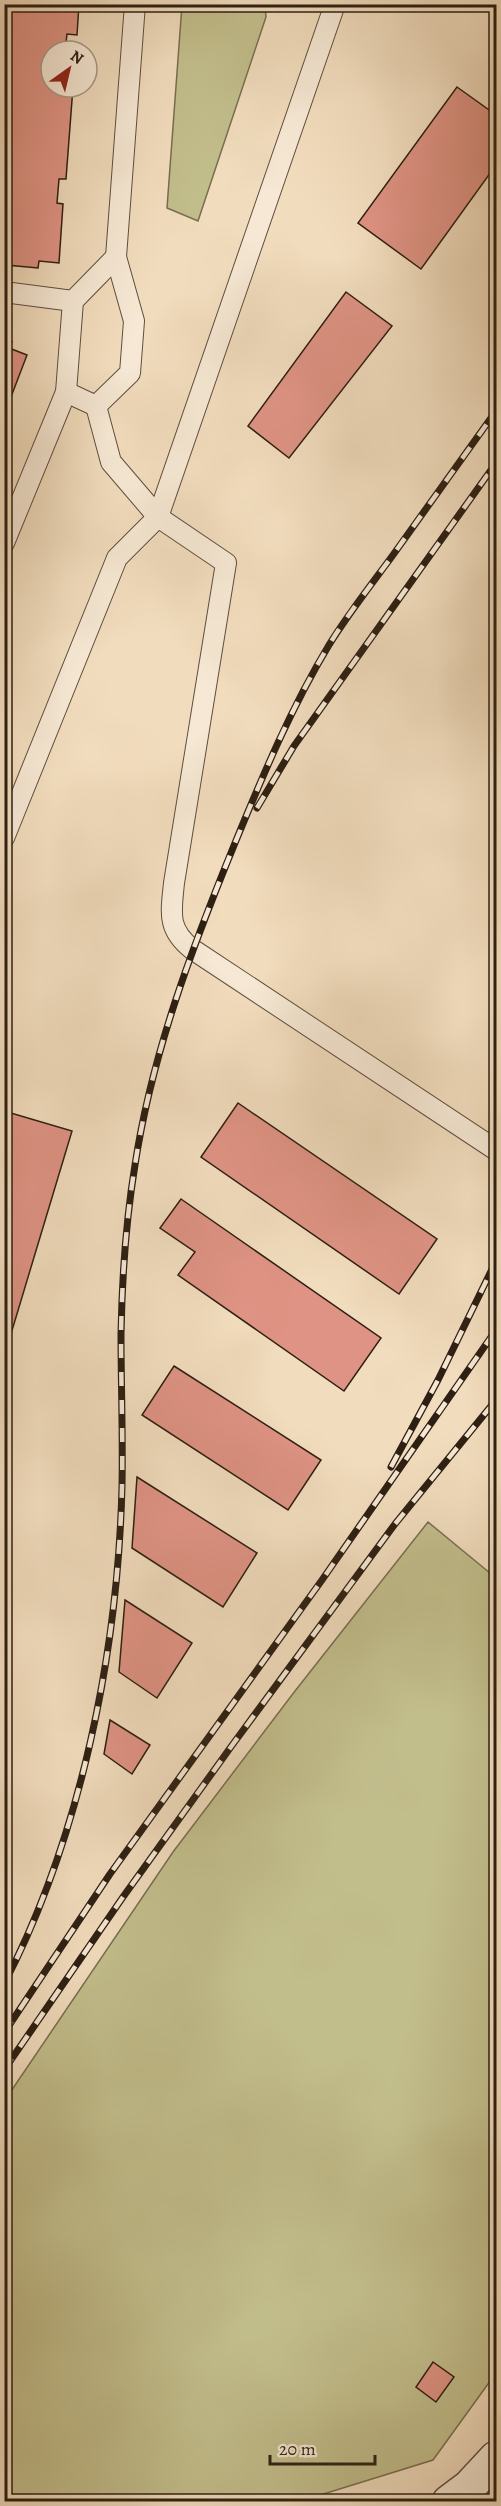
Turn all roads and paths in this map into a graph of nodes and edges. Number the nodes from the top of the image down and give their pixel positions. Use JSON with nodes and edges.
{"nodes":[{"id":1,"x":135,"y":4,"type":"edge"},
{"id":2,"x":335,"y":4,"type":"edge"},
{"id":3,"x":116,"y":257,"type":"junction"},
{"id":4,"x":4,"y":292,"type":"edge"},
{"id":5,"x":73,"y":301,"type":"junction"},
{"id":6,"x":66,"y":392,"type":"junction"},
{"id":7,"x":96,"y":406,"type":"junction"},
{"id":8,"x":158,"y":518,"type":"junction"},
{"id":9,"x":4,"y":543,"type":"edge"},
{"id":10,"x":4,"y":838,"type":"edge"},
{"id":11,"x":496,"y":1150,"type":"edge"},
{"id":12,"x":496,"y":2458,"type":"edge"},
{"id":13,"x":496,"y":2486,"type":"edge"},
{"id":14,"x":449,"y":2502,"type":"edge"},
{"id":15,"x":486,"y":2502,"type":"edge"}],
"edges":[{"from":1,"to":3,"type":"lane"},
{"from":2,"to":8,"type":"lane"},
{"from":3,"to":5,"type":"lane"},
{"from":3,"to":7,"type":"lane"},
{"from":4,"to":5,"type":"lane"},
{"from":5,"to":6,"type":"lane"},
{"from":6,"to":7,"type":"lane"},
{"from":6,"to":9,"type":"lane"},
{"from":7,"to":8,"type":"lane"},
{"from":8,"to":10,"type":"lane"},
{"from":8,"to":11,"type":"lane"},
{"from":12,"to":14,"type":"street"},
{"from":13,"to":15,"type":"street"}]}
